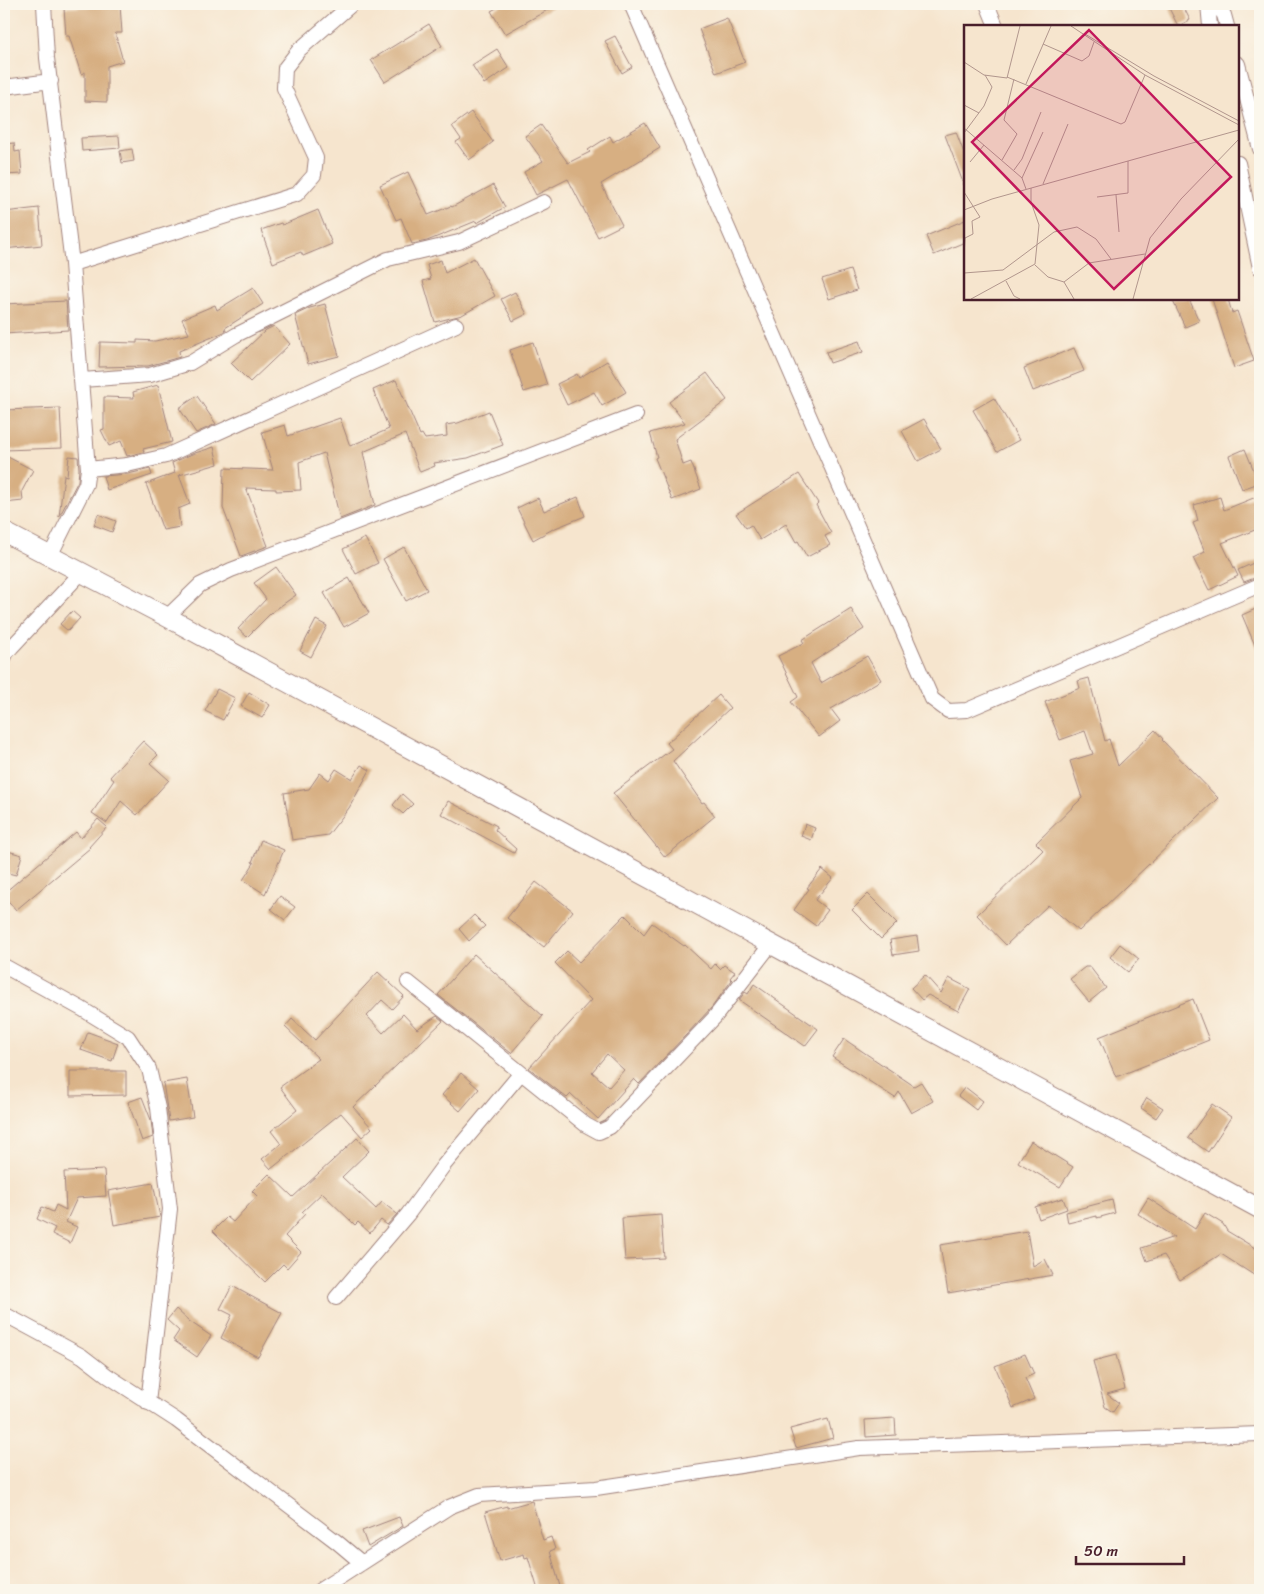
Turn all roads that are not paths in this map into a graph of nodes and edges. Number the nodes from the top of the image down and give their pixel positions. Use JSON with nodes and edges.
{"nodes":[{"id":1,"x":44,"y":4,"type":"edge"},
{"id":2,"x":352,"y":4,"type":"edge"},
{"id":3,"x":631,"y":4,"type":"edge"},
{"id":4,"x":987,"y":4,"type":"edge"},
{"id":5,"x":1208,"y":4,"type":"edge"},
{"id":6,"x":1216,"y":4,"type":"edge"},
{"id":7,"x":996,"y":25,"type":"edge"},
{"id":8,"x":1210,"y":25,"type":"edge"},
{"id":9,"x":1227,"y":25,"type":"edge"},
{"id":10,"x":1239,"y":68,"type":"edge"},
{"id":11,"x":50,"y":81,"type":"junction"},
{"id":12,"x":4,"y":87,"type":"edge"},
{"id":13,"x":1260,"y":149,"type":"edge"},
{"id":14,"x":1239,"y":168,"type":"edge"},
{"id":15,"x":544,"y":202,"type":"dead end"},
{"id":16,"x":72,"y":264,"type":"junction"},
{"id":17,"x":1260,"y":268,"type":"edge"},
{"id":18,"x":456,"y":325,"type":"dead end"},
{"id":19,"x":82,"y":380,"type":"junction"},
{"id":20,"x":636,"y":415,"type":"dead end"},
{"id":21,"x":88,"y":469,"type":"junction"},
{"id":22,"x":4,"y":532,"type":"edge"},
{"id":23,"x":50,"y":556,"type":"junction"},
{"id":24,"x":81,"y":573,"type":"junction"},
{"id":25,"x":1260,"y":585,"type":"edge"},
{"id":26,"x":167,"y":617,"type":"junction"},
{"id":27,"x":4,"y":658,"type":"edge"},
{"id":28,"x":771,"y":944,"type":"junction"},
{"id":29,"x":4,"y":966,"type":"edge"},
{"id":30,"x":408,"y":982,"type":"dead end"},
{"id":31,"x":521,"y":1073,"type":"junction"},
{"id":32,"x":1260,"y":1209,"type":"edge"},
{"id":33,"x":336,"y":1298,"type":"dead end"},
{"id":34,"x":4,"y":1314,"type":"edge"},
{"id":35,"x":148,"y":1403,"type":"junction"},
{"id":36,"x":1260,"y":1434,"type":"edge"},
{"id":37,"x":362,"y":1563,"type":"junction"},
{"id":38,"x":320,"y":1590,"type":"edge"}],
"edges":[{"from":1,"to":11,"type":"street"},
{"from":2,"to":16,"type":"street"},
{"from":3,"to":25,"type":"street"},
{"from":4,"to":7,"type":"street"},
{"from":5,"to":8,"type":"street"},
{"from":6,"to":9,"type":"street"},
{"from":10,"to":13,"type":"street"},
{"from":11,"to":12,"type":"street"},
{"from":11,"to":16,"type":"street"},
{"from":14,"to":17,"type":"street"},
{"from":15,"to":19,"type":"street"},
{"from":16,"to":19,"type":"street"},
{"from":18,"to":21,"type":"street"},
{"from":19,"to":21,"type":"street"},
{"from":20,"to":26,"type":"street"},
{"from":21,"to":23,"type":"street"},
{"from":22,"to":23,"type":"main road"},
{"from":23,"to":24,"type":"main road"},
{"from":24,"to":26,"type":"main road"},
{"from":24,"to":27,"type":"street"},
{"from":26,"to":28,"type":"main road"},
{"from":28,"to":31,"type":"street"},
{"from":28,"to":32,"type":"main road"},
{"from":29,"to":35,"type":"street"},
{"from":30,"to":31,"type":"street"},
{"from":31,"to":33,"type":"street"},
{"from":34,"to":35,"type":"street"},
{"from":35,"to":37,"type":"street"},
{"from":36,"to":37,"type":"street"},
{"from":37,"to":38,"type":"street"}]}
